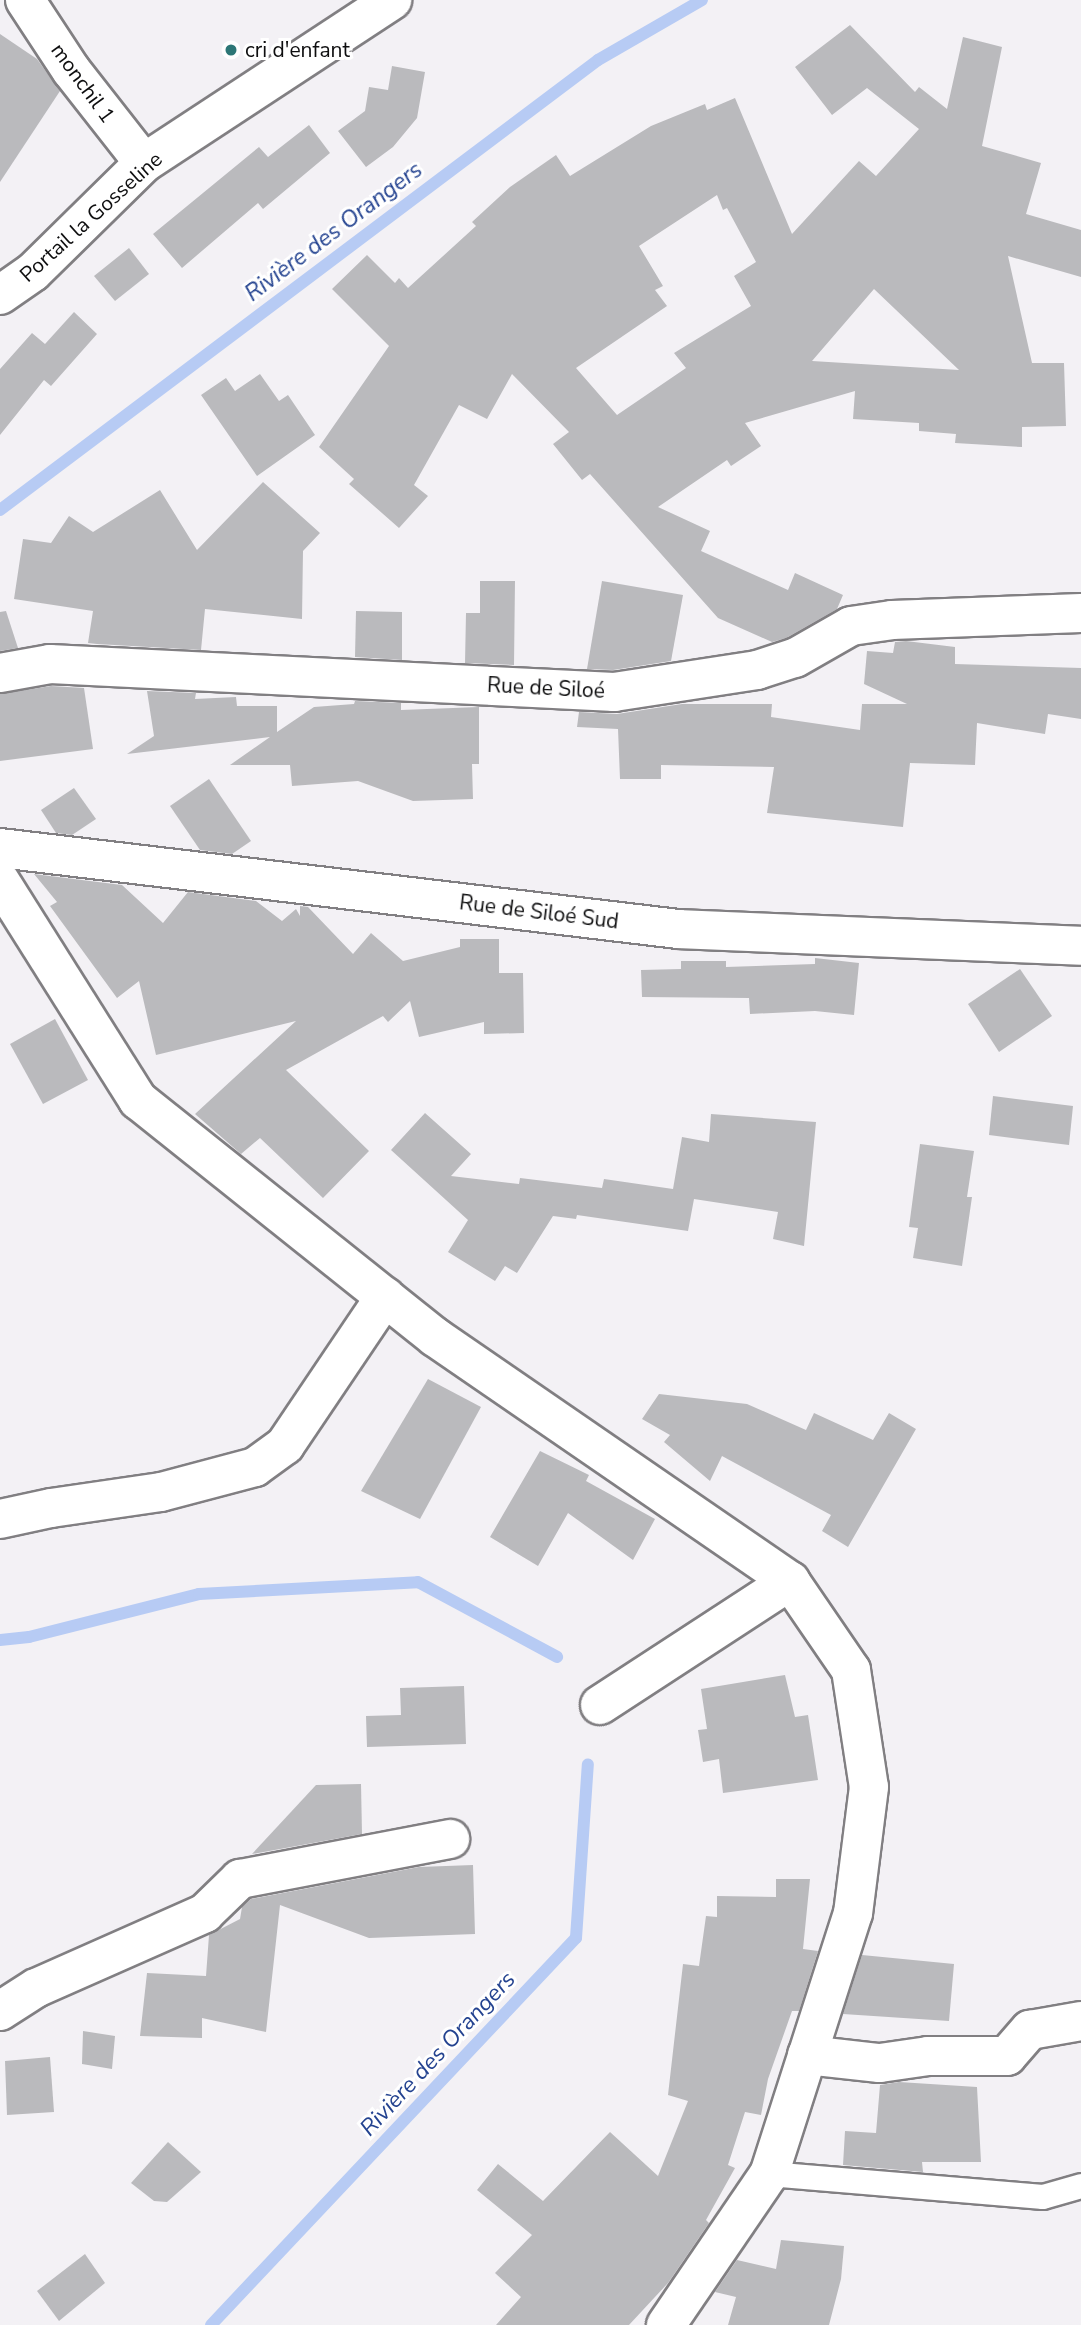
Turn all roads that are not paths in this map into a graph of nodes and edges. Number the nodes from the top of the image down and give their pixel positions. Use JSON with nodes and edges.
{"nodes":[{"id":1,"x":25,"y":0,"type":"edge"},
{"id":2,"x":392,"y":0,"type":"edge"},
{"id":3,"x":144,"y":163,"type":"junction"},
{"id":4,"x":0,"y":295,"type":"edge"},
{"id":5,"x":1081,"y":613,"type":"edge"},
{"id":6,"x":0,"y":673,"type":"edge"},
{"id":7,"x":0,"y":848,"type":"edge"},
{"id":8,"x":0,"y":881,"type":"edge"},
{"id":9,"x":1081,"y":946,"type":"edge"},
{"id":10,"x":385,"y":1297,"type":"junction"},
{"id":11,"x":0,"y":1519,"type":"edge"},
{"id":12,"x":789,"y":1581,"type":"junction"},
{"id":13,"x":600,"y":1706,"type":"dead end"},
{"id":14,"x":450,"y":1839,"type":"dead end"},
{"id":15,"x":0,"y":2011,"type":"edge"},
{"id":16,"x":1081,"y":2021,"type":"edge"},
{"id":17,"x":807,"y":2055,"type":"junction"},
{"id":18,"x":769,"y":2174,"type":"junction"},
{"id":19,"x":1081,"y":2186,"type":"edge"},
{"id":20,"x":666,"y":2325,"type":"edge"}],
"edges":[{"from":1,"to":3,"type":"street","name":"monchil 1"},
{"from":2,"to":3,"type":"street","name":"Portail la Gosseline"},
{"from":3,"to":4,"type":"street","name":"Portail la Gosseline"},
{"from":5,"to":6,"type":"street","name":"Rue de Siloé"},
{"from":7,"to":9,"type":"street","name":"Rue de Siloé Sud"},
{"from":8,"to":10,"type":"street"},
{"from":10,"to":11,"type":"street"},
{"from":10,"to":12,"type":"street"},
{"from":12,"to":13,"type":"street"},
{"from":12,"to":17,"type":"street"},
{"from":14,"to":15,"type":"street"},
{"from":16,"to":17,"type":"street"},
{"from":17,"to":18,"type":"street"},
{"from":18,"to":19,"type":"lane"},
{"from":18,"to":20,"type":"street"}]}
